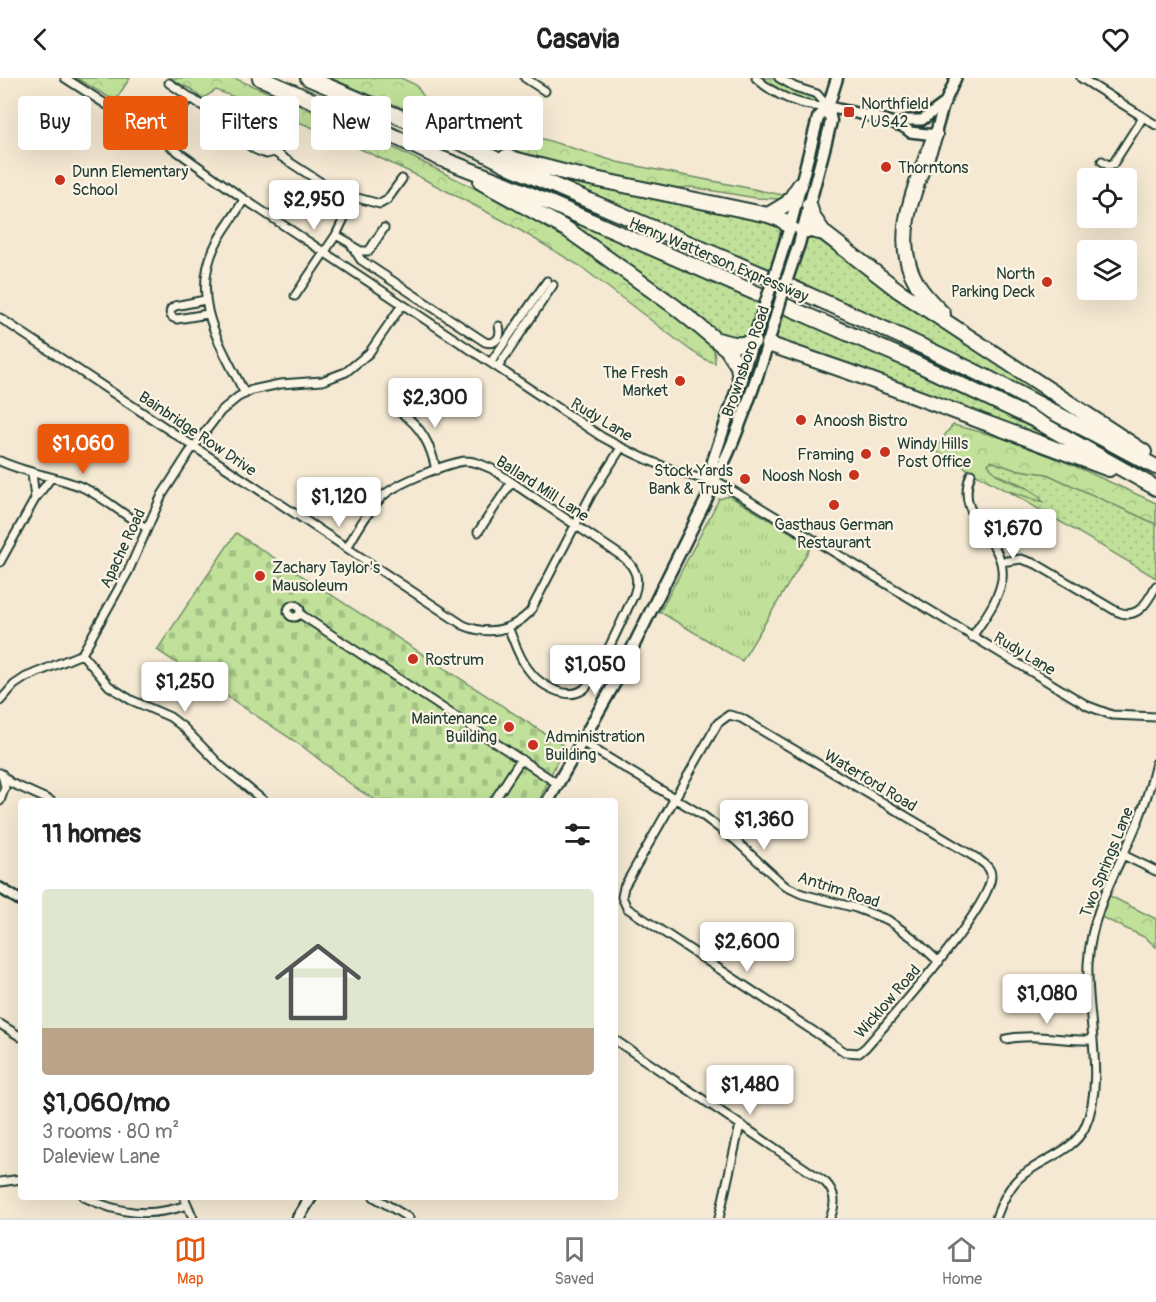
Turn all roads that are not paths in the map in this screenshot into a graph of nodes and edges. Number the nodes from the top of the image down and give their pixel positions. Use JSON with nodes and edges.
{"nodes":[{"id":1,"x":65,"y":78,"type":"edge"},
{"id":2,"x":260,"y":78,"type":"edge"},
{"id":3,"x":308,"y":78,"type":"edge"},
{"id":4,"x":525,"y":78,"type":"edge"},
{"id":5,"x":756,"y":78,"type":"edge"},
{"id":6,"x":779,"y":78,"type":"edge"},
{"id":7,"x":837,"y":78,"type":"edge"},
{"id":8,"x":956,"y":78,"type":"edge"},
{"id":9,"x":1081,"y":78,"type":"edge"},
{"id":10,"x":169,"y":83,"type":"dead end"},
{"id":11,"x":545,"y":91,"type":"dead end"},
{"id":12,"x":190,"y":97,"type":"junction"},
{"id":13,"x":188,"y":100,"type":"edge"},
{"id":14,"x":103,"y":102,"type":"edge"},
{"id":15,"x":945,"y":103,"type":"junction"},
{"id":16,"x":828,"y":107,"type":"junction"},
{"id":17,"x":1143,"y":117,"type":"junction"},
{"id":18,"x":1156,"y":125,"type":"edge"},
{"id":19,"x":902,"y":126,"type":"junction"},
{"id":20,"x":934,"y":135,"type":"junction"},
{"id":21,"x":175,"y":150,"type":"edge"},
{"id":22,"x":480,"y":151,"type":"junction"},
{"id":23,"x":437,"y":157,"type":"junction"},
{"id":24,"x":1102,"y":161,"type":"dead end"},
{"id":25,"x":402,"y":179,"type":"dead end"},
{"id":26,"x":800,"y":185,"type":"junction"},
{"id":27,"x":350,"y":196,"type":"junction"},
{"id":28,"x":244,"y":199,"type":"junction"},
{"id":29,"x":809,"y":205,"type":"junction"},
{"id":30,"x":768,"y":215,"type":"junction"},
{"id":31,"x":384,"y":228,"type":"dead end"},
{"id":32,"x":796,"y":228,"type":"junction"},
{"id":33,"x":824,"y":233,"type":"junction"},
{"id":34,"x":336,"y":235,"type":"junction"},
{"id":35,"x":352,"y":246,"type":"junction"},
{"id":36,"x":323,"y":252,"type":"junction"},
{"id":37,"x":295,"y":296,"type":"dead end"},
{"id":38,"x":205,"y":300,"type":"junction"},
{"id":39,"x":402,"y":305,"type":"junction"},
{"id":40,"x":208,"y":314,"type":"junction"},
{"id":41,"x":0,"y":318,"type":"edge"},
{"id":42,"x":499,"y":326,"type":"dead end"},
{"id":43,"x":956,"y":329,"type":"junction"},
{"id":44,"x":716,"y":339,"type":"junction"},
{"id":45,"x":753,"y":342,"type":"junction"},
{"id":46,"x":768,"y":344,"type":"junction"},
{"id":47,"x":491,"y":362,"type":"junction"},
{"id":48,"x":498,"y":367,"type":"junction"},
{"id":49,"x":740,"y":380,"type":"junction"},
{"id":50,"x":244,"y":394,"type":"junction"},
{"id":51,"x":400,"y":412,"type":"dead end"},
{"id":52,"x":194,"y":447,"type":"junction"},
{"id":53,"x":621,"y":448,"type":"junction"},
{"id":54,"x":0,"y":460,"type":"edge"},
{"id":55,"x":1156,"y":460,"type":"edge"},
{"id":56,"x":1156,"y":467,"type":"edge"},
{"id":57,"x":436,"y":470,"type":"junction"},
{"id":58,"x":32,"y":473,"type":"junction"},
{"id":59,"x":971,"y":474,"type":"dead end"},
{"id":60,"x":51,"y":478,"type":"junction"},
{"id":61,"x":712,"y":482,"type":"junction"},
{"id":62,"x":511,"y":483,"type":"junction"},
{"id":63,"x":1156,"y":489,"type":"edge"},
{"id":64,"x":35,"y":499,"type":"junction"},
{"id":65,"x":575,"y":525,"type":"junction"},
{"id":66,"x":147,"y":528,"type":"junction"},
{"id":67,"x":478,"y":532,"type":"dead end"},
{"id":68,"x":347,"y":548,"type":"junction"},
{"id":69,"x":0,"y":562,"type":"edge"},
{"id":70,"x":1001,"y":562,"type":"junction"},
{"id":71,"x":1156,"y":586,"type":"edge"},
{"id":72,"x":300,"y":614,"type":"dead end"},
{"id":73,"x":508,"y":627,"type":"junction"},
{"id":74,"x":972,"y":637,"type":"junction"},
{"id":75,"x":82,"y":654,"type":"junction"},
{"id":76,"x":0,"y":701,"type":"edge"},
{"id":77,"x":1156,"y":717,"type":"edge"},
{"id":78,"x":582,"y":742,"type":"junction"},
{"id":79,"x":521,"y":759,"type":"junction"},
{"id":80,"x":1156,"y":763,"type":"edge"},
{"id":81,"x":1,"y":772,"type":"edge"},
{"id":82,"x":558,"y":784,"type":"junction"},
{"id":83,"x":44,"y":798,"type":"edge"},
{"id":84,"x":260,"y":798,"type":"edge"},
{"id":85,"x":496,"y":798,"type":"edge"},
{"id":86,"x":550,"y":798,"type":"edge"},
{"id":87,"x":675,"y":798,"type":"junction"},
{"id":88,"x":0,"y":801,"type":"edge"},
{"id":89,"x":1122,"y":855,"type":"junction"},
{"id":90,"x":1156,"y":871,"type":"edge"},
{"id":91,"x":0,"y":888,"type":"edge"},
{"id":92,"x":18,"y":900,"type":"edge"},
{"id":93,"x":939,"y":962,"type":"junction"},
{"id":94,"x":0,"y":1024,"type":"edge"},
{"id":95,"x":9,"y":1030,"type":"junction"},
{"id":96,"x":18,"y":1034,"type":"edge"},
{"id":97,"x":0,"y":1035,"type":"edge"},
{"id":98,"x":1006,"y":1039,"type":"dead end"},
{"id":99,"x":1092,"y":1040,"type":"junction"},
{"id":100,"x":618,"y":1042,"type":"edge"},
{"id":101,"x":740,"y":1125,"type":"junction"},
{"id":102,"x":18,"y":1179,"type":"edge"},
{"id":103,"x":0,"y":1182,"type":"edge"},
{"id":104,"x":91,"y":1200,"type":"edge"},
{"id":105,"x":184,"y":1200,"type":"edge"},
{"id":106,"x":309,"y":1200,"type":"edge"},
{"id":107,"x":379,"y":1200,"type":"edge"},
{"id":108,"x":187,"y":1205,"type":"junction"},
{"id":109,"x":133,"y":1216,"type":"edge"},
{"id":110,"x":193,"y":1218,"type":"edge"},
{"id":111,"x":298,"y":1218,"type":"edge"},
{"id":112,"x":409,"y":1218,"type":"edge"},
{"id":113,"x":719,"y":1218,"type":"edge"},
{"id":114,"x":830,"y":1218,"type":"edge"},
{"id":115,"x":996,"y":1218,"type":"edge"}],
"edges":[{"from":1,"to":14,"type":"street","name":"Rudy Lane"},
{"from":2,"to":23,"type":"highway","name":"Henry Watterson Expressway"},
{"from":3,"to":22,"type":"highway","name":"Henry Watterson Expressway"},
{"from":4,"to":11,"type":"street"},
{"from":5,"to":16,"type":"street"},
{"from":6,"to":16,"type":"street"},
{"from":7,"to":16,"type":"main road"},
{"from":8,"to":15,"type":"street"},
{"from":9,"to":17,"type":"street"},
{"from":10,"to":12,"type":"street"},
{"from":12,"to":13,"type":"street"},
{"from":12,"to":27,"type":"street"},
{"from":15,"to":19,"type":"street"},
{"from":15,"to":20,"type":"street"},
{"from":16,"to":19,"type":"street"},
{"from":16,"to":26,"type":"main road","name":"Brownsboro Road"},
{"from":16,"to":29,"type":"main road","name":"Brownsboro Road"},
{"from":17,"to":18,"type":"street"},
{"from":17,"to":24,"type":"street"},
{"from":19,"to":20,"type":"street"},
{"from":20,"to":43,"type":"highway"},
{"from":21,"to":28,"type":"street","name":"Rudy Lane"},
{"from":22,"to":30,"type":"highway"},
{"from":22,"to":56,"type":"highway","name":"Henry Watterson Expressway"},
{"from":23,"to":44,"type":"highway"},
{"from":23,"to":63,"type":"highway","name":"Henry Watterson Expressway"},
{"from":25,"to":27,"type":"street"},
{"from":26,"to":30,"type":"highway"},
{"from":26,"to":32,"type":"main road","name":"Brownsboro Road"},
{"from":27,"to":34,"type":"street"},
{"from":28,"to":36,"type":"street","name":"Rudy Lane"},
{"from":28,"to":38,"type":"street"},
{"from":29,"to":32,"type":"main road","name":"Brownsboro Road"},
{"from":29,"to":33,"type":"highway"},
{"from":30,"to":32,"type":"highway"},
{"from":31,"to":35,"type":"street"},
{"from":32,"to":33,"type":"highway"},
{"from":32,"to":45,"type":"main road","name":"Brownsboro Road","bridge":true},
{"from":32,"to":46,"type":"main road","name":"Brownsboro Road","bridge":true},
{"from":33,"to":43,"type":"highway"},
{"from":34,"to":35,"type":"street"},
{"from":34,"to":36,"type":"street"},
{"from":35,"to":42,"type":"street"},
{"from":36,"to":37,"type":"street"},
{"from":36,"to":39,"type":"street","name":"Rudy Lane"},
{"from":38,"to":40,"type":"street"},
{"from":38,"to":40,"type":"street"},
{"from":39,"to":47,"type":"street","name":"Rudy Lane"},
{"from":39,"to":50,"type":"street","name":"Apache Road"},
{"from":40,"to":50,"type":"street"},
{"from":41,"to":52,"type":"street","name":"Bainbridge Row Drive"},
{"from":43,"to":55,"type":"highway"},
{"from":44,"to":45,"type":"highway"},
{"from":44,"to":49,"type":"highway"},
{"from":45,"to":46,"type":"main road"},
{"from":45,"to":49,"type":"main road","name":"Brownsboro Road"},
{"from":46,"to":61,"type":"main road","name":"Brownsboro Road"},
{"from":46,"to":63,"type":"highway"},
{"from":47,"to":48,"type":"street","name":"Rudy Lane"},
{"from":47,"to":48,"type":"street"},
{"from":48,"to":53,"type":"street","name":"Rudy Lane"},
{"from":49,"to":61,"type":"main road","name":"Brownsboro Road"},
{"from":50,"to":52,"type":"street","name":"Apache Road"},
{"from":51,"to":57,"type":"street"},
{"from":52,"to":66,"type":"street","name":"Apache Road"},
{"from":52,"to":68,"type":"street","name":"Bainbridge Row Drive"},
{"from":53,"to":61,"type":"street","name":"Rudy Lane"},
{"from":53,"to":65,"type":"street"},
{"from":54,"to":58,"type":"street"},
{"from":57,"to":62,"type":"street","name":"Ballard Mill Lane"},
{"from":57,"to":68,"type":"street","name":"Ballard Mill Lane"},
{"from":58,"to":60,"type":"street"},
{"from":58,"to":64,"type":"street"},
{"from":59,"to":70,"type":"street"},
{"from":60,"to":64,"type":"street"},
{"from":60,"to":66,"type":"street"},
{"from":61,"to":74,"type":"street","name":"Rudy Lane"},
{"from":61,"to":78,"type":"main road","name":"Brownsboro Road"},
{"from":62,"to":65,"type":"street","name":"Ballard Mill Lane"},
{"from":62,"to":67,"type":"street"},
{"from":64,"to":69,"type":"street"},
{"from":65,"to":73,"type":"street"},
{"from":65,"to":73,"type":"street","name":"Ballard Mill Lane"},
{"from":66,"to":75,"type":"street","name":"Apache Road"},
{"from":68,"to":73,"type":"street","name":"Bainbridge Row Drive"},
{"from":70,"to":71,"type":"street"},
{"from":70,"to":74,"type":"street"},
{"from":72,"to":79,"type":"street"},
{"from":74,"to":77,"type":"street","name":"Rudy Lane"},
{"from":75,"to":76,"type":"street"},
{"from":75,"to":84,"type":"street"},
{"from":78,"to":82,"type":"main road","name":"Brownsboro Road"},
{"from":78,"to":87,"type":"street","name":"Antrim Road"},
{"from":79,"to":82,"type":"street"},
{"from":79,"to":85,"type":"street"},
{"from":80,"to":89,"type":"street","name":"Two Springs Lane"},
{"from":81,"to":83,"type":"street"},
{"from":81,"to":88,"type":"street"},
{"from":82,"to":86,"type":"main road","name":"Brownsboro Road"},
{"from":87,"to":93,"type":"street","name":"Antrim Road"},
{"from":87,"to":93,"type":"street","name":"Waterford Road"},
{"from":87,"to":93,"type":"street","name":"Wicklow Road"},
{"from":89,"to":90,"type":"street"},
{"from":89,"to":99,"type":"street","name":"Two Springs Lane"},
{"from":91,"to":92,"type":"street"},
{"from":94,"to":95,"type":"street"},
{"from":95,"to":96,"type":"street"},
{"from":95,"to":97,"type":"street"},
{"from":98,"to":99,"type":"street"},
{"from":99,"to":115,"type":"street","name":"Two Springs Lane"},
{"from":100,"to":101,"type":"street"},
{"from":101,"to":113,"type":"street"},
{"from":101,"to":114,"type":"street"},
{"from":102,"to":103,"type":"street"},
{"from":104,"to":109,"type":"street"},
{"from":105,"to":108,"type":"street"},
{"from":106,"to":111,"type":"main road"},
{"from":107,"to":112,"type":"street"},
{"from":108,"to":109,"type":"street"},
{"from":108,"to":110,"type":"street"}]}
